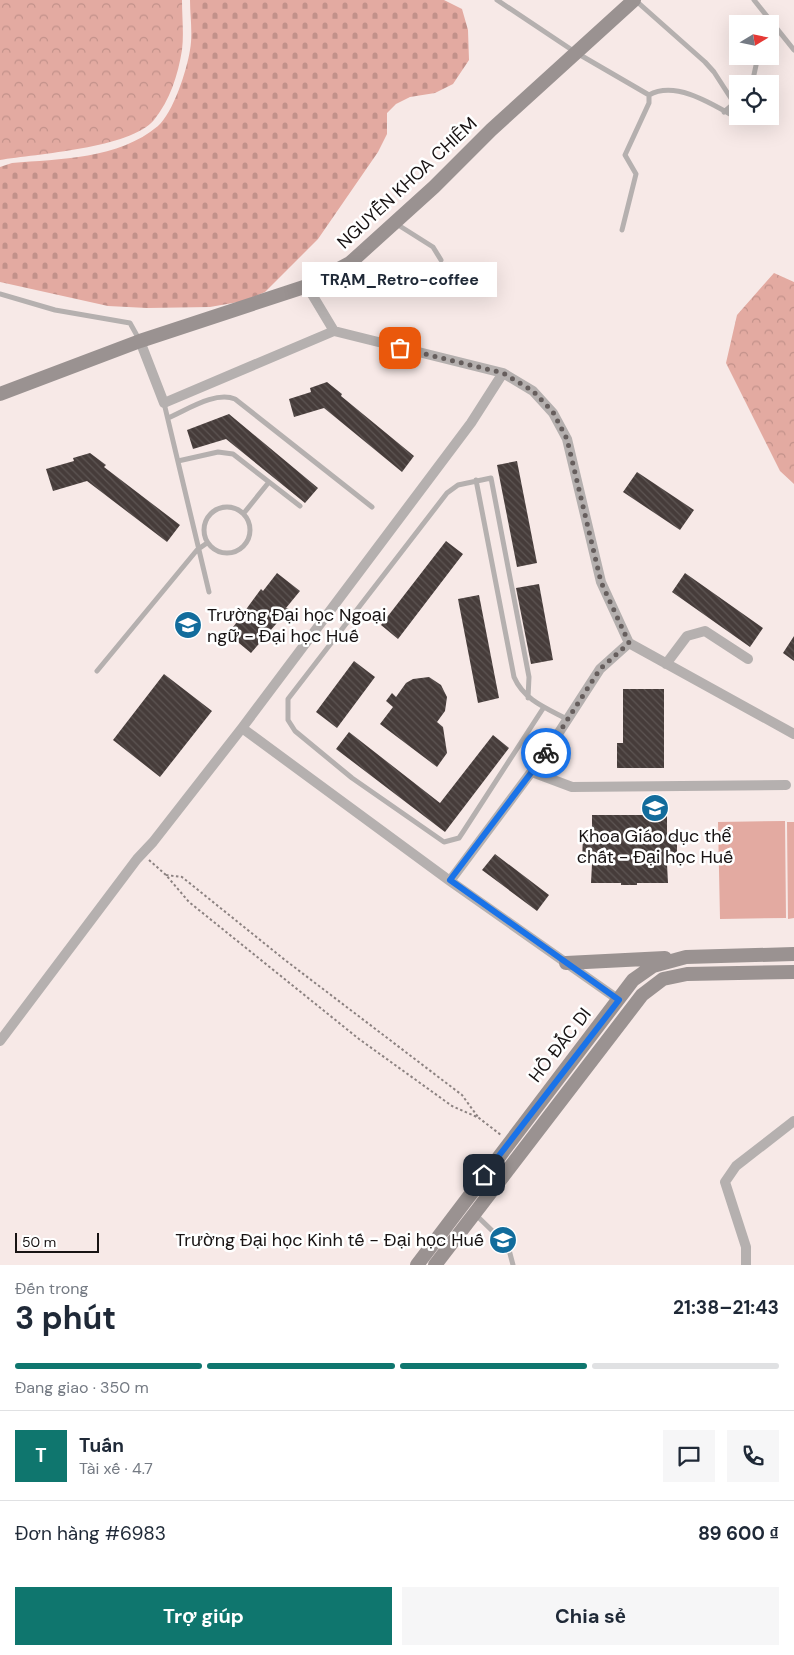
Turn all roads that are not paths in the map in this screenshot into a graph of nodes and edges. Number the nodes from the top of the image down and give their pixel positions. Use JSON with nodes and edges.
{"nodes":[{"id":1,"x":497,"y":0,"type":"edge"},
{"id":2,"x":634,"y":0,"type":"edge"},
{"id":3,"x":754,"y":0,"type":"edge"},
{"id":4,"x":764,"y":15,"type":"edge"},
{"id":5,"x":779,"y":33,"type":"edge"},
{"id":6,"x":794,"y":50,"type":"edge"},
{"id":7,"x":575,"y":52,"type":"junction"},
{"id":8,"x":729,"y":92,"type":"edge"},
{"id":9,"x":649,"y":95,"type":"junction"},
{"id":10,"x":729,"y":108,"type":"edge"},
{"id":11,"x":724,"y":112,"type":"junction"},
{"id":12,"x":729,"y":114,"type":"edge"},
{"id":13,"x":395,"y":222,"type":"junction"},
{"id":14,"x":622,"y":230,"type":"dead end"},
{"id":15,"x":441,"y":260,"type":"dead end"},
{"id":16,"x":307,"y":286,"type":"junction"},
{"id":17,"x":0,"y":294,"type":"edge"},
{"id":18,"x":334,"y":331,"type":"junction"},
{"id":19,"x":140,"y":341,"type":"junction"},
{"id":20,"x":503,"y":373,"type":"junction"},
{"id":21,"x":0,"y":394,"type":"edge"},
{"id":22,"x":164,"y":403,"type":"junction"},
{"id":23,"x":168,"y":418,"type":"junction"},
{"id":24,"x":178,"y":462,"type":"junction"},
{"id":25,"x":476,"y":480,"type":"junction"},
{"id":26,"x":269,"y":482,"type":"junction"},
{"id":27,"x":300,"y":506,"type":"dead end"},
{"id":28,"x":372,"y":507,"type":"dead end"},
{"id":29,"x":244,"y":513,"type":"junction"},
{"id":30,"x":207,"y":543,"type":"junction"},
{"id":31,"x":197,"y":550,"type":"junction"},
{"id":32,"x":209,"y":592,"type":"dead end"},
{"id":33,"x":629,"y":643,"type":"junction"},
{"id":34,"x":748,"y":659,"type":"dead end"},
{"id":35,"x":666,"y":664,"type":"junction"},
{"id":36,"x":97,"y":671,"type":"dead end"},
{"id":37,"x":528,"y":698,"type":"junction"},
{"id":38,"x":544,"y":706,"type":"junction"},
{"id":39,"x":568,"y":719,"type":"junction"},
{"id":40,"x":242,"y":728,"type":"junction"},
{"id":41,"x":794,"y":734,"type":"edge"},
{"id":42,"x":532,"y":772,"type":"junction"},
{"id":43,"x":786,"y":785,"type":"dead end"},
{"id":44,"x":450,"y":880,"type":"junction"},
{"id":45,"x":794,"y":954,"type":"edge"},
{"id":46,"x":686,"y":956,"type":"junction"},
{"id":47,"x":566,"y":963,"type":"junction"},
{"id":48,"x":653,"y":966,"type":"junction"},
{"id":49,"x":794,"y":972,"type":"edge"},
{"id":50,"x":663,"y":979,"type":"junction"},
{"id":51,"x":619,"y":1000,"type":"junction"},
{"id":52,"x":593,"y":1033,"type":"junction"},
{"id":53,"x":0,"y":1041,"type":"edge"},
{"id":54,"x":606,"y":1042,"type":"junction"},
{"id":55,"x":794,"y":1121,"type":"edge"},
{"id":56,"x":462,"y":1204,"type":"junction"},
{"id":57,"x":475,"y":1213,"type":"junction"},
{"id":58,"x":416,"y":1265,"type":"edge"},
{"id":59,"x":436,"y":1265,"type":"edge"},
{"id":60,"x":513,"y":1265,"type":"edge"},
{"id":61,"x":746,"y":1265,"type":"edge"}],
"edges":[{"from":1,"to":7,"type":"lane"},
{"from":2,"to":7,"type":"street","name":"NGUYỄN KHOA CHIÊM"},
{"from":2,"to":8,"type":"lane"},
{"from":3,"to":4,"type":"lane"},
{"from":5,"to":6,"type":"lane"},
{"from":7,"to":9,"type":"lane"},
{"from":7,"to":13,"type":"street","name":"NGUYỄN KHOA CHIÊM"},
{"from":9,"to":11,"type":"lane"},
{"from":9,"to":14,"type":"lane"},
{"from":10,"to":11,"type":"lane"},
{"from":11,"to":12,"type":"lane"},
{"from":13,"to":15,"type":"lane"},
{"from":13,"to":16,"type":"street","name":"NGUYỄN KHOA CHIÊM"},
{"from":16,"to":18,"type":"street"},
{"from":16,"to":19,"type":"street","name":"NGUYỄN KHOA CHIÊM"},
{"from":17,"to":19,"type":"lane"},
{"from":18,"to":20,"type":"street"},
{"from":18,"to":22,"type":"street"},
{"from":19,"to":21,"type":"street","name":"NGUYỄN KHOA CHIÊM"},
{"from":19,"to":22,"type":"street"},
{"from":20,"to":33,"type":"street"},
{"from":20,"to":40,"type":"street"},
{"from":22,"to":23,"type":"lane"},
{"from":23,"to":24,"type":"lane"},
{"from":23,"to":28,"type":"lane"},
{"from":24,"to":26,"type":"lane"},
{"from":24,"to":31,"type":"lane"},
{"from":25,"to":37,"type":"lane"},
{"from":25,"to":37,"type":"lane"},
{"from":25,"to":38,"type":"lane"},
{"from":26,"to":27,"type":"lane"},
{"from":26,"to":29,"type":"lane"},
{"from":29,"to":30,"type":"lane"},
{"from":29,"to":30,"type":"lane"},
{"from":30,"to":31,"type":"lane"},
{"from":31,"to":32,"type":"lane"},
{"from":31,"to":36,"type":"lane"},
{"from":33,"to":35,"type":"street"},
{"from":33,"to":39,"type":"street"},
{"from":34,"to":35,"type":"street"},
{"from":35,"to":41,"type":"street"},
{"from":37,"to":38,"type":"lane"},
{"from":38,"to":39,"type":"lane"},
{"from":39,"to":42,"type":"street"},
{"from":40,"to":44,"type":"street"},
{"from":40,"to":53,"type":"street"},
{"from":42,"to":43,"type":"street"},
{"from":42,"to":44,"type":"street"},
{"from":44,"to":47,"type":"street"},
{"from":45,"to":46,"type":"street","name":"HỒ ĐẮC DI"},
{"from":46,"to":47,"type":"street"},
{"from":46,"to":48,"type":"street","name":"HỒ ĐẮC DI"},
{"from":47,"to":51,"type":"street"},
{"from":48,"to":50,"type":"street"},
{"from":48,"to":51,"type":"street","name":"HỒ ĐẮC DI"},
{"from":49,"to":50,"type":"street","name":"HỒ ĐẮC DI"},
{"from":50,"to":54,"type":"street","name":"HỒ ĐẮC DI"},
{"from":51,"to":52,"type":"street","name":"HỒ ĐẮC DI"},
{"from":52,"to":54,"type":"street"},
{"from":52,"to":56,"type":"street","name":"HỒ ĐẮC DI"},
{"from":54,"to":57,"type":"street","name":"HỒ ĐẮC DI"},
{"from":55,"to":61,"type":"street"},
{"from":56,"to":57,"type":"street"},
{"from":56,"to":58,"type":"street","name":"HỒ ĐẮC DI"},
{"from":57,"to":59,"type":"street","name":"HỒ ĐẮC DI"},
{"from":57,"to":60,"type":"lane"}]}
